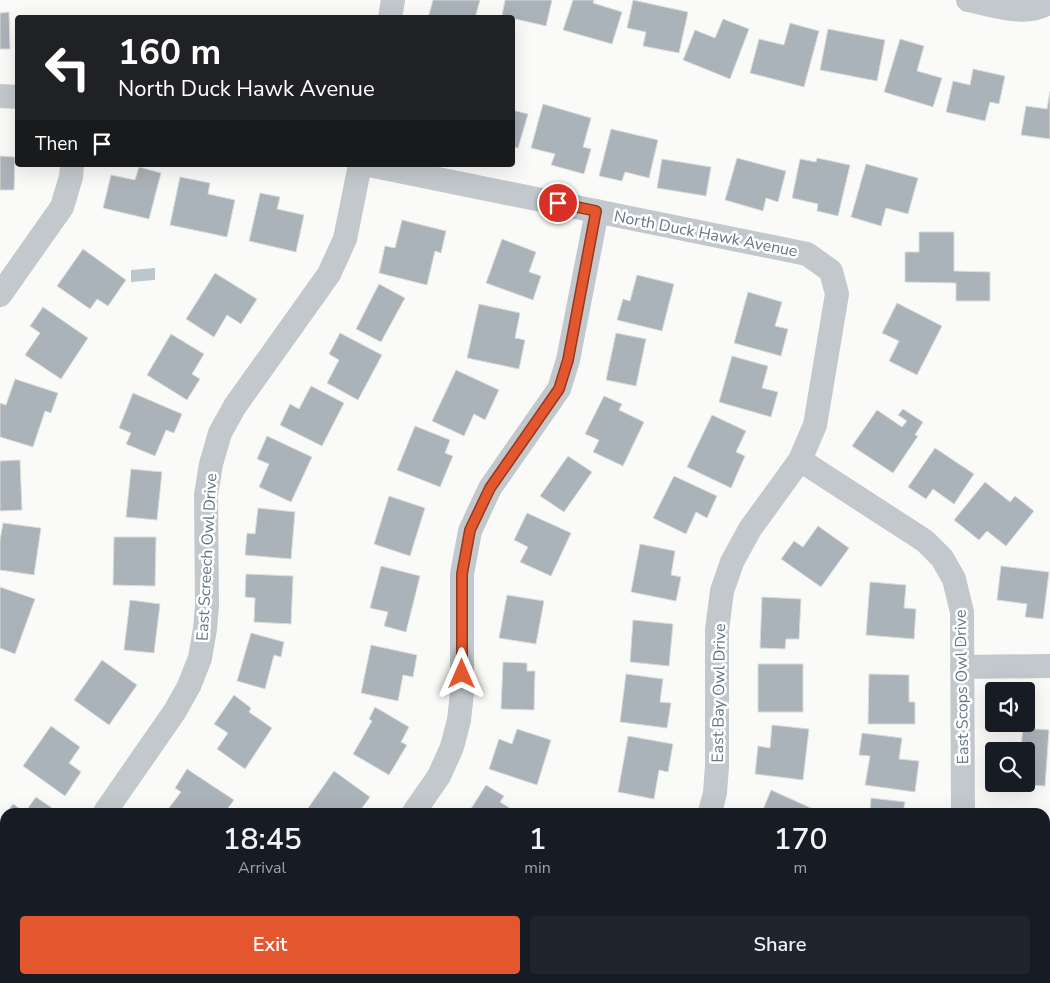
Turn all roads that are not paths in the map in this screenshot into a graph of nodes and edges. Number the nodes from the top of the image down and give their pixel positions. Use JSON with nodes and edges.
{"nodes":[{"id":1,"x":393,"y":0,"type":"edge"},
{"id":2,"x":968,"y":0,"type":"edge"},
{"id":3,"x":1042,"y":6,"type":"edge"},
{"id":4,"x":390,"y":15,"type":"edge"},
{"id":5,"x":0,"y":96,"type":"edge"},
{"id":6,"x":15,"y":97,"type":"edge"},
{"id":7,"x":72,"y":167,"type":"edge"},
{"id":8,"x":360,"y":167,"type":"edge"},
{"id":9,"x":379,"y":167,"type":"edge"},
{"id":10,"x":596,"y":211,"type":"junction"},
{"id":11,"x":831,"y":271,"type":"joint"},
{"id":12,"x":0,"y":295,"type":"edge"},
{"id":13,"x":800,"y":460,"type":"junction"},
{"id":14,"x":1050,"y":666,"type":"edge"},
{"id":15,"x":962,"y":667,"type":"junction"},
{"id":16,"x":108,"y":808,"type":"edge"},
{"id":17,"x":417,"y":808,"type":"edge"},
{"id":18,"x":711,"y":808,"type":"edge"},
{"id":19,"x":963,"y":808,"type":"edge"}],
"edges":[{"from":1,"to":4,"type":"street"},
{"from":2,"to":3,"type":"street"},
{"from":5,"to":6,"type":"street"},
{"from":7,"to":12,"type":"street"},
{"from":8,"to":16,"type":"street","name":"East Screech Owl Drive"},
{"from":9,"to":10,"type":"street","name":"North Duck Hawk Avenue"},
{"from":10,"to":11,"type":"street","name":"North Duck Hawk Avenue"},
{"from":10,"to":17,"type":"street"},
{"from":11,"to":13,"type":"street","name":"East Bay Owl Drive"},
{"from":13,"to":15,"type":"street","name":"East Scops Owl Drive"},
{"from":13,"to":18,"type":"street","name":"East Bay Owl Drive"},
{"from":14,"to":15,"type":"street"},
{"from":15,"to":19,"type":"street","name":"East Scops Owl Drive"}]}
